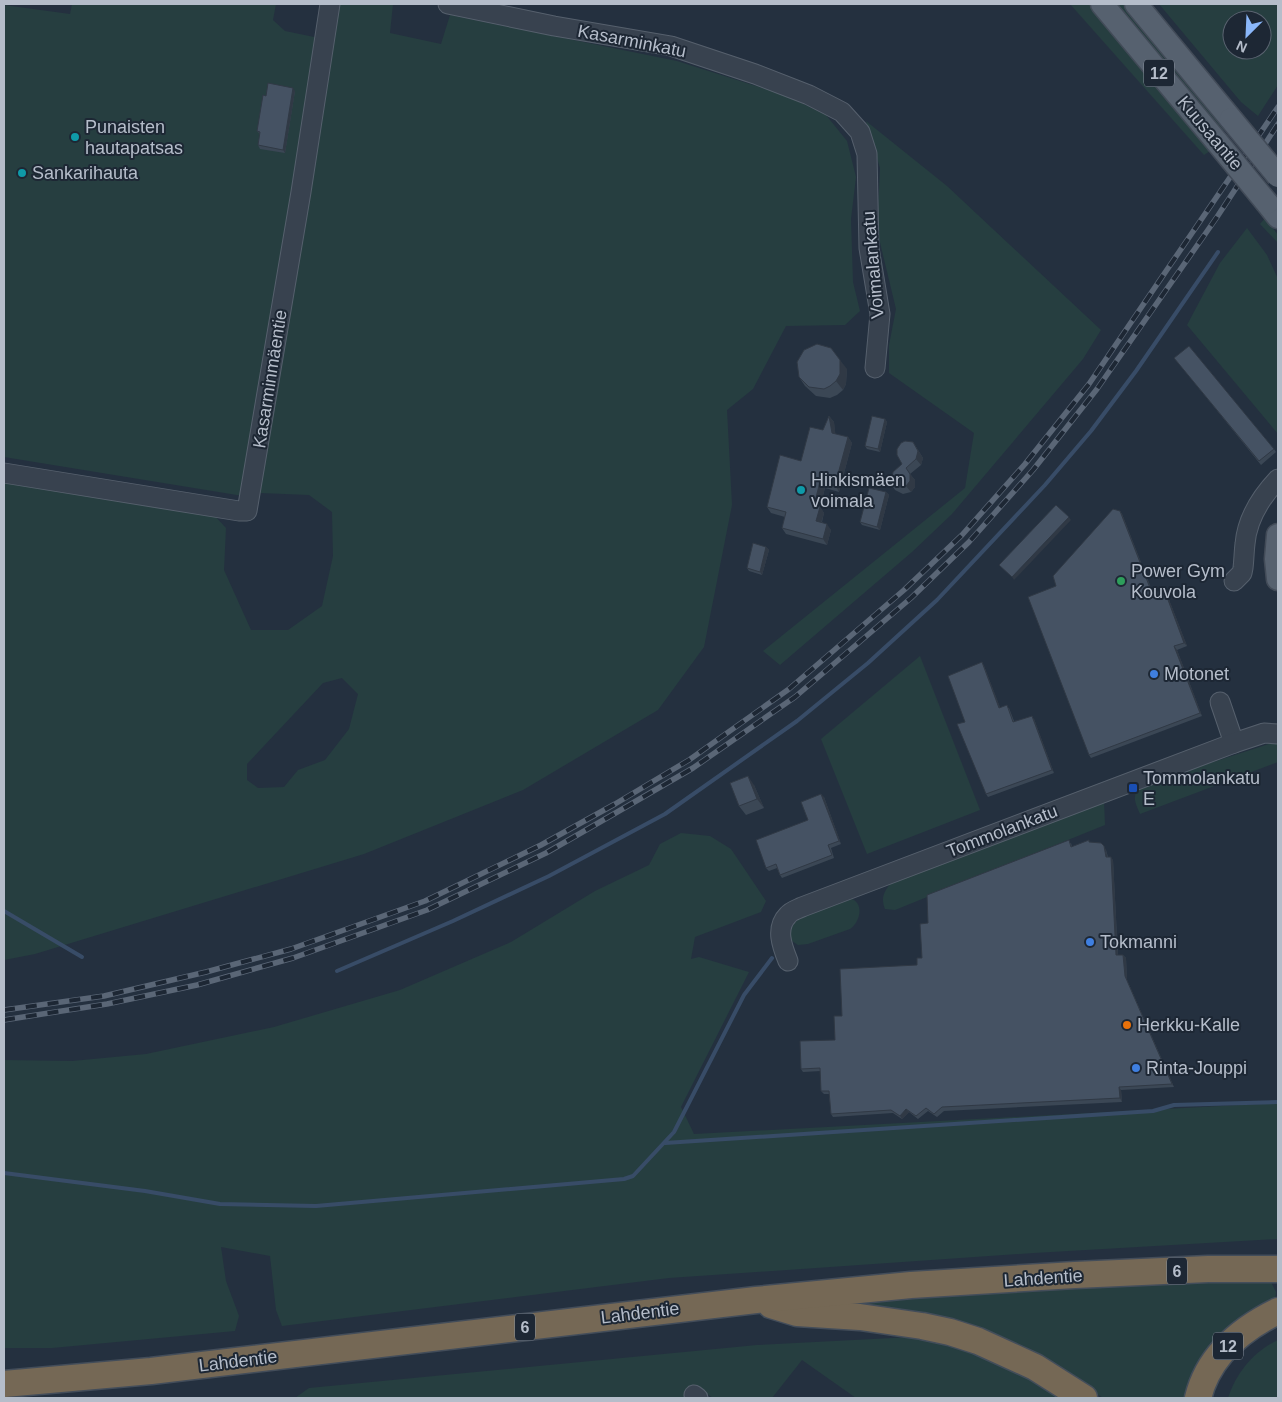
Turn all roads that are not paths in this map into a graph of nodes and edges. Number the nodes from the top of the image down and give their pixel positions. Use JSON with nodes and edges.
{"nodes":[{"id":1,"x":330,"y":4,"type":"edge"},
{"id":2,"x":448,"y":4,"type":"edge"},
{"id":3,"x":1102,"y":4,"type":"edge"},
{"id":4,"x":1136,"y":4,"type":"edge"},
{"id":5,"x":860,"y":132,"type":"joint"},
{"id":6,"x":1278,"y":176,"type":"edge"},
{"id":7,"x":1273,"y":210,"type":"edge"},
{"id":8,"x":874,"y":368,"type":"dead end"},
{"id":9,"x":4,"y":473,"type":"edge"},
{"id":10,"x":1278,"y":479,"type":"edge"},
{"id":11,"x":1278,"y":535,"type":"edge"},
{"id":12,"x":1278,"y":579,"type":"edge"},
{"id":13,"x":1234,"y":582,"type":"dead end"},
{"id":14,"x":1220,"y":702,"type":"dead end"},
{"id":15,"x":1278,"y":720,"type":"edge"},
{"id":16,"x":1271,"y":733,"type":"edge"},
{"id":17,"x":1234,"y":744,"type":"junction"},
{"id":18,"x":788,"y":961,"type":"dead end"},
{"id":19,"x":1278,"y":1269,"type":"edge"},
{"id":20,"x":756,"y":1300,"type":"junction"},
{"id":21,"x":1278,"y":1311,"type":"edge"},
{"id":22,"x":4,"y":1384,"type":"edge"},
{"id":23,"x":1084,"y":1398,"type":"edge"},
{"id":24,"x":1198,"y":1398,"type":"edge"}],
"edges":[{"from":1,"to":9,"type":"street","name":"Kasarminmäentie"},
{"from":2,"to":5,"type":"street","name":"Kasarminkatu"},
{"from":3,"to":7,"type":"main road","name":"Kuusaantie","number":"12","bridge":true},
{"from":4,"to":6,"type":"main road","name":"Kuusaantie","number":"12","bridge":true},
{"from":5,"to":8,"type":"street","name":"Voimalankatu"},
{"from":10,"to":13,"type":"street"},
{"from":11,"to":12,"type":"main road"},
{"from":14,"to":17,"type":"street"},
{"from":15,"to":16,"type":"street","name":"Tommolankatu"},
{"from":16,"to":17,"type":"street","name":"Tommolankatu"},
{"from":17,"to":18,"type":"street","name":"Tommolankatu"},
{"from":19,"to":20,"type":"highway","name":"Lahdentie","number":"6"},
{"from":20,"to":22,"type":"highway","name":"Lahdentie","number":"6"},
{"from":20,"to":23,"type":"highway"},
{"from":21,"to":24,"type":"highway","number":"12"}]}
